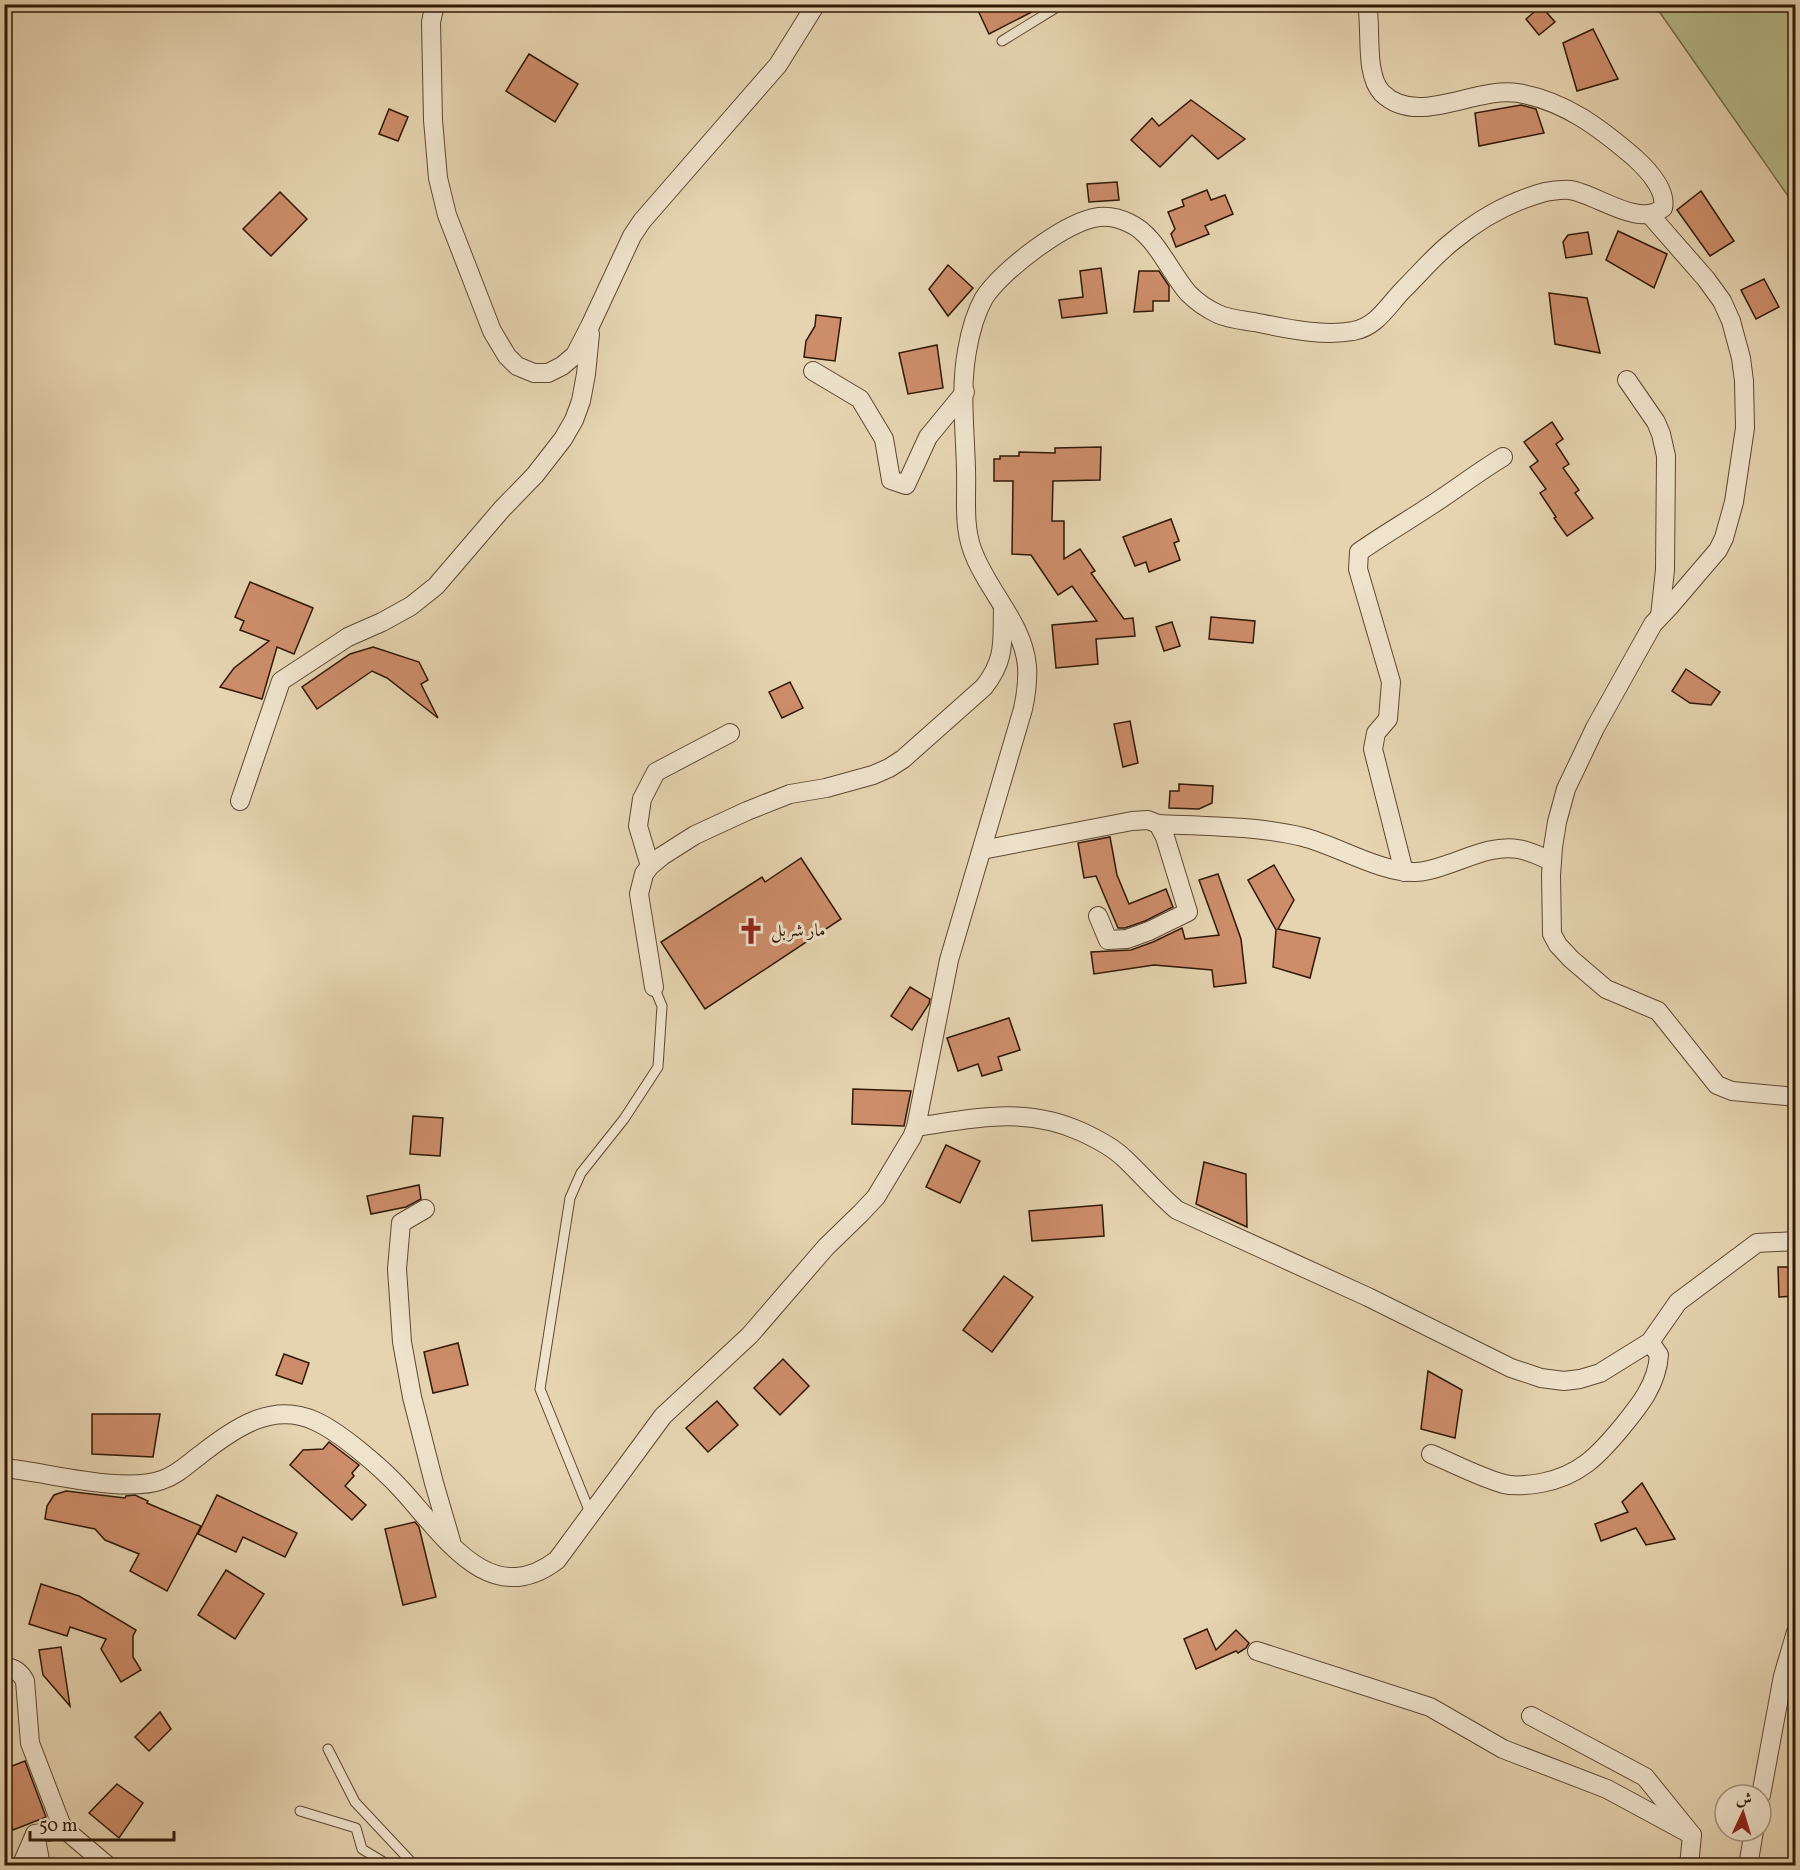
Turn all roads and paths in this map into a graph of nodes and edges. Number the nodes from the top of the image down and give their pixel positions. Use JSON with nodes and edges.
{"nodes":[{"id":1,"x":435,"y":4,"type":"edge"},
{"id":2,"x":816,"y":4,"type":"edge"},
{"id":3,"x":1062,"y":4,"type":"edge"},
{"id":4,"x":1366,"y":4,"type":"edge"},
{"id":5,"x":1002,"y":40,"type":"dead end"},
{"id":6,"x":1650,"y":215,"type":"junction"},
{"id":7,"x":590,"y":326,"type":"junction"},
{"id":8,"x":813,"y":371,"type":"dead end"},
{"id":9,"x":1627,"y":380,"type":"dead end"},
{"id":10,"x":964,"y":392,"type":"junction"},
{"id":11,"x":1503,"y":457,"type":"dead end"},
{"id":12,"x":1003,"y":608,"type":"junction"},
{"id":13,"x":1660,"y":616,"type":"junction"},
{"id":14,"x":730,"y":733,"type":"dead end"},
{"id":15,"x":240,"y":801,"type":"dead end"},
{"id":16,"x":1158,"y":824,"type":"junction"},
{"id":17,"x":982,"y":850,"type":"junction"},
{"id":18,"x":1552,"y":861,"type":"junction"},
{"id":19,"x":650,"y":866,"type":"junction"},
{"id":20,"x":1404,"y":872,"type":"junction"},
{"id":21,"x":1098,"y":916,"type":"dead end"},
{"id":22,"x":654,"y":987,"type":"joint"},
{"id":23,"x":1796,"y":1097,"type":"edge"},
{"id":24,"x":916,"y":1127,"type":"junction"},
{"id":25,"x":424,"y":1209,"type":"dead end"},
{"id":26,"x":1796,"y":1241,"type":"edge"},
{"id":27,"x":1650,"y":1342,"type":"junction"},
{"id":28,"x":1431,"y":1454,"type":"dead end"},
{"id":29,"x":4,"y":1468,"type":"edge"},
{"id":30,"x":591,"y":1515,"type":"junction"},
{"id":31,"x":452,"y":1546,"type":"junction"},
{"id":32,"x":1796,"y":1632,"type":"edge"},
{"id":33,"x":1257,"y":1651,"type":"dead end"},
{"id":34,"x":4,"y":1666,"type":"edge"},
{"id":35,"x":1531,"y":1716,"type":"dead end"},
{"id":36,"x":328,"y":1749,"type":"dead end"},
{"id":37,"x":1763,"y":1783,"type":"edge"},
{"id":38,"x":300,"y":1811,"type":"dead end"},
{"id":39,"x":64,"y":1829,"type":"junction"},
{"id":40,"x":35,"y":1834,"type":"junction"},
{"id":41,"x":1692,"y":1834,"type":"junction"},
{"id":42,"x":1752,"y":1843,"type":"edge"},
{"id":43,"x":21,"y":1866,"type":"edge"},
{"id":44,"x":41,"y":1866,"type":"edge"},
{"id":45,"x":108,"y":1866,"type":"edge"},
{"id":46,"x":390,"y":1866,"type":"edge"},
{"id":47,"x":415,"y":1866,"type":"edge"},
{"id":48,"x":1689,"y":1866,"type":"edge"},
{"id":49,"x":1748,"y":1866,"type":"edge"}],
"edges":[{"from":1,"to":7,"type":"street"},
{"from":2,"to":7,"type":"street"},
{"from":3,"to":5,"type":"lane"},
{"from":4,"to":6,"type":"street"},
{"from":6,"to":10,"type":"street"},
{"from":6,"to":13,"type":"street"},
{"from":7,"to":15,"type":"street"},
{"from":8,"to":10,"type":"street"},
{"from":9,"to":13,"type":"street"},
{"from":10,"to":12,"type":"street"},
{"from":11,"to":20,"type":"street"},
{"from":12,"to":17,"type":"street"},
{"from":12,"to":19,"type":"street"},
{"from":13,"to":18,"type":"street"},
{"from":14,"to":19,"type":"street"},
{"from":16,"to":17,"type":"street"},
{"from":16,"to":20,"type":"street"},
{"from":16,"to":21,"type":"street"},
{"from":17,"to":24,"type":"street"},
{"from":18,"to":20,"type":"street"},
{"from":18,"to":23,"type":"street"},
{"from":19,"to":22,"type":"street"},
{"from":22,"to":30,"type":"lane"},
{"from":24,"to":27,"type":"street"},
{"from":24,"to":30,"type":"street"},
{"from":25,"to":31,"type":"street"},
{"from":26,"to":27,"type":"street"},
{"from":27,"to":28,"type":"street"},
{"from":29,"to":31,"type":"street"},
{"from":30,"to":31,"type":"street"},
{"from":32,"to":37,"type":"street"},
{"from":33,"to":41,"type":"street"},
{"from":34,"to":39,"type":"street"},
{"from":35,"to":41,"type":"street"},
{"from":36,"to":47,"type":"lane"},
{"from":38,"to":46,"type":"lane"},
{"from":39,"to":40,"type":"street"},
{"from":39,"to":45,"type":"street"},
{"from":40,"to":43,"type":"street"},
{"from":40,"to":44,"type":"street"},
{"from":41,"to":48,"type":"street"},
{"from":42,"to":49,"type":"street"}]}
